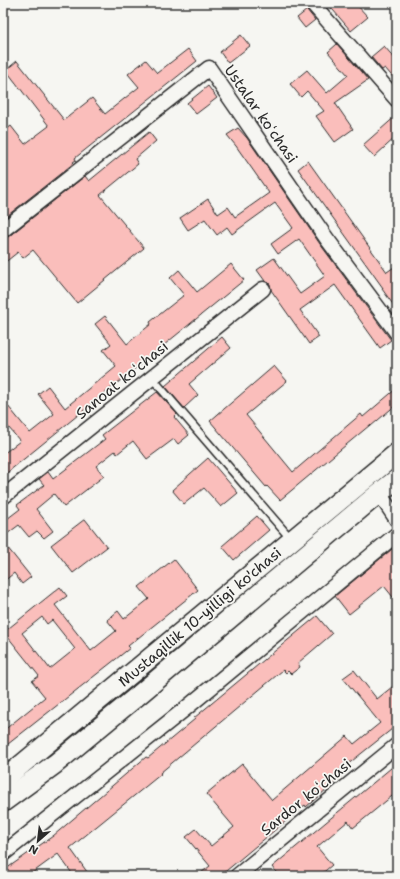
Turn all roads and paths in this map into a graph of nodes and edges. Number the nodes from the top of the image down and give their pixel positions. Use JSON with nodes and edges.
{"nodes":[{"id":1,"x":312,"y":3,"type":"edge"},
{"id":2,"x":397,"y":100,"type":"edge"},
{"id":3,"x":3,"y":230,"type":"edge"},
{"id":4,"x":263,"y":289,"type":"dead end"},
{"id":5,"x":397,"y":334,"type":"edge"},
{"id":6,"x":152,"y":378,"type":"junction"},
{"id":7,"x":397,"y":454,"type":"edge"},
{"id":8,"x":397,"y":479,"type":"edge"},
{"id":9,"x":378,"y":493,"type":"junction"},
{"id":10,"x":3,"y":497,"type":"edge"},
{"id":11,"x":397,"y":520,"type":"edge"},
{"id":12,"x":397,"y":534,"type":"edge"},
{"id":13,"x":293,"y":541,"type":"junction"},
{"id":14,"x":397,"y":745,"type":"edge"},
{"id":15,"x":3,"y":780,"type":"edge"},
{"id":16,"x":3,"y":802,"type":"edge"},
{"id":17,"x":3,"y":854,"type":"edge"},
{"id":18,"x":237,"y":876,"type":"edge"}],
"edges":[{"from":1,"to":2,"type":"street"},
{"from":3,"to":5,"type":"street","name":"Ustalar koʻchasi"},
{"from":4,"to":6,"type":"street","name":"Sanoat koʻchasi"},
{"from":6,"to":10,"type":"street","name":"Sanoat koʻchasi"},
{"from":6,"to":13,"type":"lane"},
{"from":7,"to":13,"type":"main road","name":"Mustaqillik 10-yilligi ko'chasi"},
{"from":8,"to":9,"type":"main road","name":"Mustaqillik 10-yilligi ko'chasi"},
{"from":9,"to":11,"type":"street"},
{"from":9,"to":16,"type":"main road","name":"Mustaqillik 10-yilligi ko'chasi"},
{"from":12,"to":17,"type":"street"},
{"from":13,"to":15,"type":"main road","name":"Mustaqillik 10-yilligi ko'chasi"},
{"from":14,"to":18,"type":"street","name":"Sardor koʻchasi"}]}
